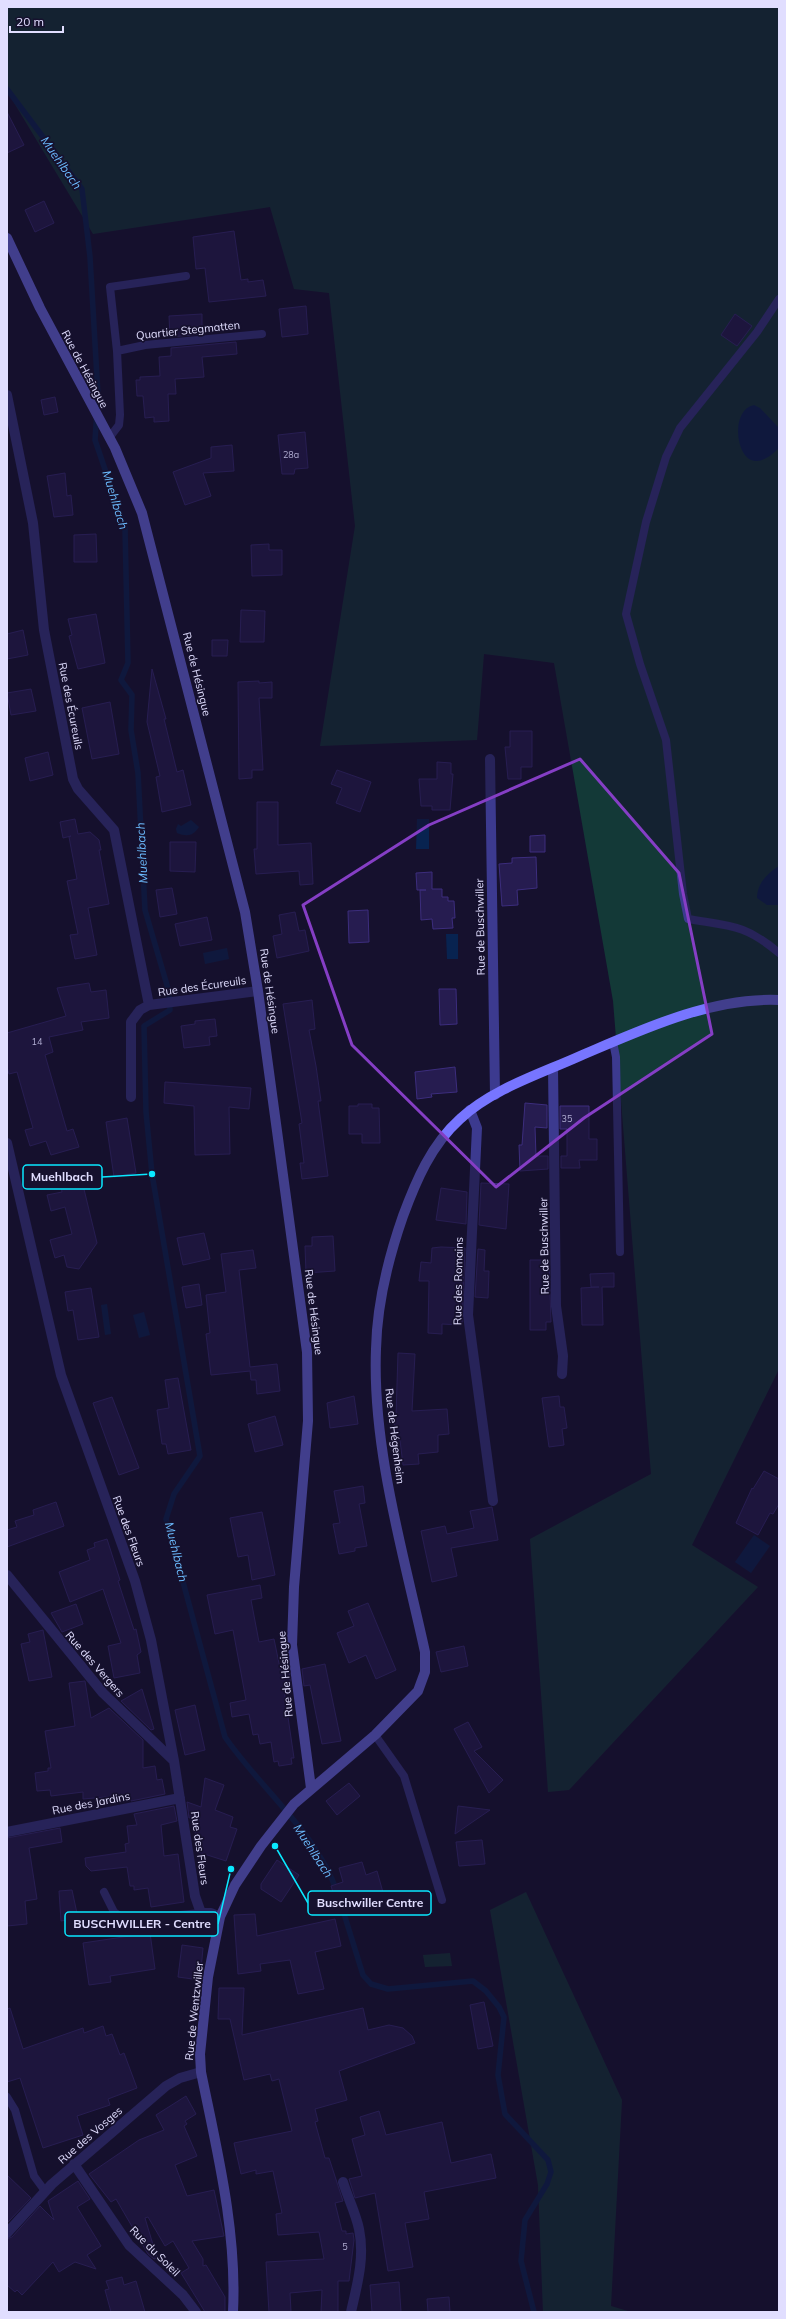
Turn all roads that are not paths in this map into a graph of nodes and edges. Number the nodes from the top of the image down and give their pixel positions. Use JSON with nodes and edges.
{"nodes":[{"id":1,"x":7,"y":238,"type":"edge"},
{"id":2,"x":186,"y":276,"type":"dead end"},
{"id":3,"x":779,"y":299,"type":"edge"},
{"id":4,"x":262,"y":334,"type":"dead end"},
{"id":5,"x":117,"y":351,"type":"junction"},
{"id":6,"x":7,"y":395,"type":"edge"},
{"id":7,"x":107,"y":435,"type":"junction"},
{"id":8,"x":490,"y":758,"type":"dead end"},
{"id":9,"x":779,"y":953,"type":"edge"},
{"id":10,"x":258,"y":991,"type":"junction"},
{"id":11,"x":779,"y":1000,"type":"edge"},
{"id":12,"x":154,"y":1005,"type":"junction"},
{"id":13,"x":613,"y":1042,"type":"junction"},
{"id":14,"x":553,"y":1068,"type":"junction"},
{"id":15,"x":495,"y":1095,"type":"junction"},
{"id":16,"x":131,"y":1097,"type":"dead end"},
{"id":17,"x":470,"y":1110,"type":"junction"},
{"id":18,"x":7,"y":1143,"type":"edge"},
{"id":19,"x":620,"y":1252,"type":"dead end"},
{"id":20,"x":562,"y":1374,"type":"dead end"},
{"id":21,"x":493,"y":1501,"type":"dead end"},
{"id":22,"x":7,"y":1575,"type":"edge"},
{"id":23,"x":375,"y":1735,"type":"junction"},
{"id":24,"x":174,"y":1761,"type":"junction"},
{"id":25,"x":310,"y":1788,"type":"junction"},
{"id":26,"x":180,"y":1798,"type":"junction"},
{"id":27,"x":7,"y":1832,"type":"edge"},
{"id":28,"x":104,"y":1892,"type":"dead end"},
{"id":29,"x":442,"y":1900,"type":"dead end"},
{"id":30,"x":200,"y":1913,"type":"junction"},
{"id":31,"x":220,"y":1917,"type":"junction"},
{"id":32,"x":201,"y":2072,"type":"junction"},
{"id":33,"x":7,"y":2097,"type":"edge"},
{"id":34,"x":74,"y":2164,"type":"junction"},
{"id":35,"x":343,"y":2182,"type":"dead end"},
{"id":36,"x":45,"y":2191,"type":"junction"},
{"id":37,"x":7,"y":2233,"type":"edge"},
{"id":38,"x":196,"y":2312,"type":"edge"},
{"id":39,"x":233,"y":2312,"type":"edge"},
{"id":40,"x":351,"y":2312,"type":"edge"}],
"edges":[{"from":1,"to":7,"type":"street","name":"Rue de Hésingue"},
{"from":2,"to":5,"type":"lane"},
{"from":3,"to":9,"type":"lane"},
{"from":4,"to":5,"type":"lane","name":"Quartier Stegmatten"},
{"from":5,"to":7,"type":"lane"},
{"from":6,"to":12,"type":"street","name":"Rue des Écureuils"},
{"from":7,"to":10,"type":"street","name":"Rue de Hésingue"},
{"from":8,"to":15,"type":"street","name":"Rue de Buschwiller"},
{"from":10,"to":12,"type":"street","name":"Rue des Écureuils"},
{"from":10,"to":25,"type":"street","name":"Rue de Hésingue"},
{"from":11,"to":13,"type":"street"},
{"from":12,"to":16,"type":"street","name":"Rue des Écureuils"},
{"from":13,"to":14,"type":"street"},
{"from":13,"to":19,"type":"lane"},
{"from":14,"to":15,"type":"street","name":"Rue de Hégenheim"},
{"from":14,"to":20,"type":"street","name":"Rue de Buschwiller"},
{"from":15,"to":17,"type":"street","name":"Rue de Hégenheim"},
{"from":17,"to":21,"type":"street","name":"Rue des Romains"},
{"from":17,"to":23,"type":"street","name":"Rue de Hégenheim"},
{"from":18,"to":24,"type":"street","name":"Rue des Fleurs"},
{"from":22,"to":24,"type":"street","name":"Rue des Vergers"},
{"from":23,"to":25,"type":"street","name":"Rue de Hégenheim"},
{"from":23,"to":29,"type":"lane"},
{"from":24,"to":26,"type":"street","name":"Rue des Fleurs"},
{"from":25,"to":31,"type":"street","name":"Rue de Wentzwiller"},
{"from":26,"to":27,"type":"street","name":"Rue des Jardins"},
{"from":26,"to":30,"type":"street","name":"Rue des Fleurs"},
{"from":28,"to":30,"type":"lane"},
{"from":30,"to":31,"type":"street"},
{"from":31,"to":32,"type":"street","name":"Rue de Wentzwiller"},
{"from":32,"to":34,"type":"street","name":"Rue des Vosges"},
{"from":32,"to":39,"type":"street","name":"Rue de Wentzwiller"},
{"from":33,"to":36,"type":"lane"},
{"from":34,"to":36,"type":"street","name":"Rue des Vosges"},
{"from":34,"to":38,"type":"street","name":"Rue du Soleil"},
{"from":35,"to":40,"type":"street"},
{"from":36,"to":37,"type":"street","name":"Rue des Vosges"}]}
